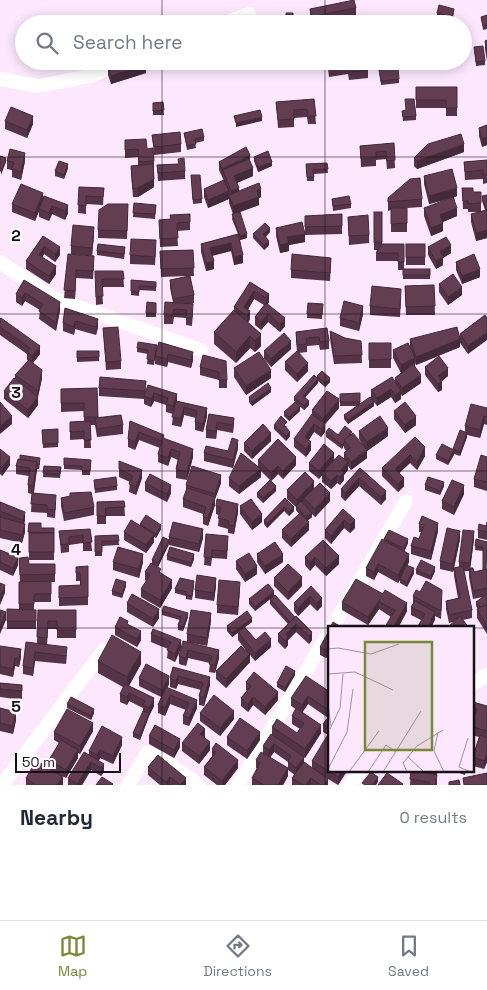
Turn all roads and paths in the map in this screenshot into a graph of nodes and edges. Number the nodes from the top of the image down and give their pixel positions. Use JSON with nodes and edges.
{"nodes":[{"id":1,"x":104,"y":70,"type":"edge"},
{"id":2,"x":0,"y":79,"type":"edge"},
{"id":3,"x":0,"y":262,"type":"edge"},
{"id":4,"x":201,"y":350,"type":"dead end"},
{"id":5,"x":406,"y":501,"type":"dead end"},
{"id":6,"x":333,"y":626,"type":"edge"},
{"id":7,"x":328,"y":634,"type":"edge"},
{"id":8,"x":103,"y":651,"type":"edge"},
{"id":9,"x":487,"y":675,"type":"edge"},
{"id":10,"x":474,"y":683,"type":"edge"},
{"id":11,"x":359,"y":772,"type":"edge"},
{"id":12,"x":2,"y":785,"type":"edge"},
{"id":13,"x":128,"y":785,"type":"edge"},
{"id":14,"x":199,"y":785,"type":"edge"},
{"id":15,"x":238,"y":785,"type":"edge"},
{"id":16,"x":350,"y":785,"type":"edge"}],
"edges":[{"from":1,"to":2,"type":"street"},
{"from":3,"to":4,"type":"street"},
{"from":5,"to":6,"type":"street"},
{"from":7,"to":15,"type":"street"},
{"from":8,"to":12,"type":"street"},
{"from":9,"to":10,"type":"street"},
{"from":11,"to":16,"type":"street"},
{"from":13,"to":14,"type":"street"}]}
